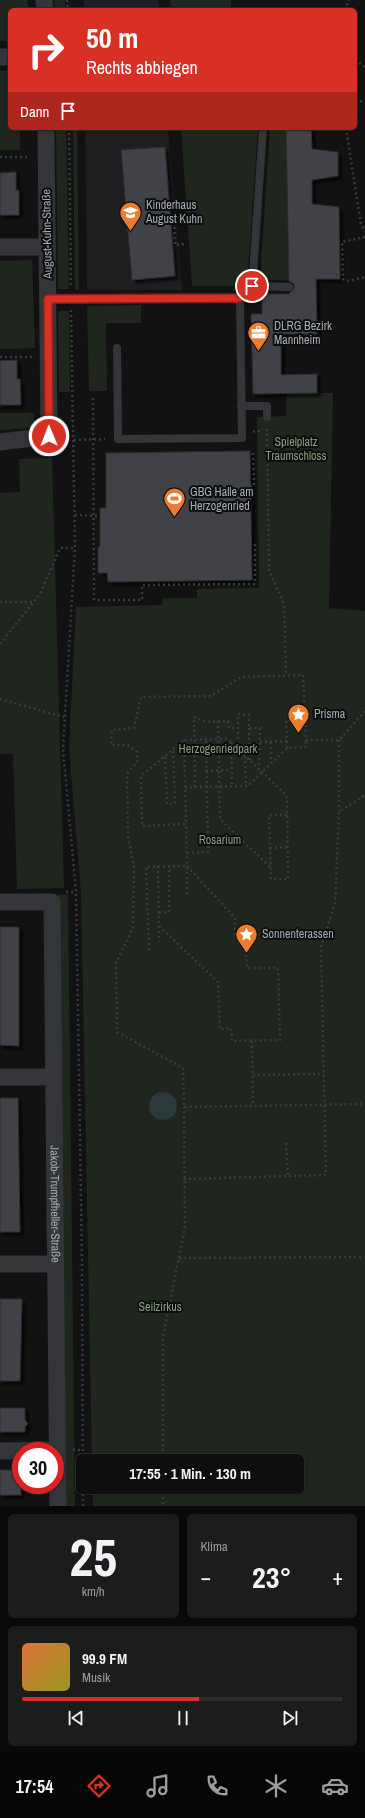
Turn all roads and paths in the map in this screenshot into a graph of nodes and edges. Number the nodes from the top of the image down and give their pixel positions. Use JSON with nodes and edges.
{"nodes":[{"id":1,"x":46,"y":130,"type":"edge"},
{"id":2,"x":69,"y":130,"type":"edge"},
{"id":3,"x":263,"y":130,"type":"edge"},
{"id":4,"x":346,"y":130,"type":"edge"},
{"id":5,"x":0,"y":157,"type":"edge"},
{"id":6,"x":46,"y":157,"type":"junction"},
{"id":7,"x":174,"y":222,"type":"dead end"},
{"id":8,"x":365,"y":231,"type":"edge"},
{"id":9,"x":365,"y":237,"type":"edge"},
{"id":10,"x":184,"y":244,"type":"dead end"},
{"id":11,"x":47,"y":246,"type":"junction"},
{"id":12,"x":0,"y":247,"type":"edge"},
{"id":13,"x":365,"y":277,"type":"edge"},
{"id":14,"x":252,"y":286,"type":"junction"},
{"id":15,"x":277,"y":290,"type":"dead end"},
{"id":16,"x":240,"y":298,"type":"junction"},
{"id":17,"x":48,"y":299,"type":"junction"},
{"id":18,"x":71,"y":299,"type":"junction"},
{"id":19,"x":117,"y":348,"type":"dead end"},
{"id":20,"x":0,"y":357,"type":"edge"},
{"id":21,"x":48,"y":357,"type":"junction"},
{"id":22,"x":93,"y":398,"type":"dead end"},
{"id":23,"x":241,"y":406,"type":"junction"},
{"id":24,"x":268,"y":417,"type":"dead end"},
{"id":25,"x":267,"y":427,"type":"dead end"},
{"id":26,"x":74,"y":440,"type":"junction"},
{"id":27,"x":93,"y":440,"type":"junction"},
{"id":28,"x":0,"y":442,"type":"edge"},
{"id":29,"x":254,"y":451,"type":"dead end"},
{"id":30,"x":250,"y":486,"type":"dead end"},
{"id":31,"x":75,"y":515,"type":"junction"},
{"id":32,"x":93,"y":515,"type":"junction"},
{"id":33,"x":100,"y":516,"type":"dead end"},
{"id":34,"x":251,"y":544,"type":"dead end"},
{"id":35,"x":75,"y":548,"type":"junction"},
{"id":36,"x":94,"y":600,"type":"dead end"},
{"id":37,"x":98,"y":600,"type":"dead end"},
{"id":38,"x":0,"y":602,"type":"edge"},
{"id":39,"x":33,"y":602,"type":"junction"},
{"id":40,"x":0,"y":644,"type":"edge"},
{"id":41,"x":286,"y":675,"type":"junction"},
{"id":42,"x":0,"y":699,"type":"edge"},
{"id":43,"x":365,"y":711,"type":"edge"},
{"id":44,"x":64,"y":717,"type":"junction"},
{"id":45,"x":305,"y":720,"type":"junction"},
{"id":46,"x":218,"y":721,"type":"junction"},
{"id":47,"x":238,"y":728,"type":"junction"},
{"id":48,"x":249,"y":728,"type":"junction"},
{"id":49,"x":206,"y":739,"type":"junction"},
{"id":50,"x":219,"y":739,"type":"junction"},
{"id":51,"x":184,"y":740,"type":"junction"},
{"id":52,"x":195,"y":740,"type":"junction"},
{"id":53,"x":306,"y":740,"type":"junction"},
{"id":54,"x":339,"y":740,"type":"junction"},
{"id":55,"x":287,"y":741,"type":"junction"},
{"id":56,"x":231,"y":742,"type":"junction"},
{"id":57,"x":260,"y":742,"type":"junction"},
{"id":58,"x":271,"y":742,"type":"junction"},
{"id":59,"x":287,"y":748,"type":"junction"},
{"id":60,"x":173,"y":749,"type":"junction"},
{"id":61,"x":238,"y":749,"type":"junction"},
{"id":62,"x":245,"y":756,"type":"junction"},
{"id":63,"x":165,"y":757,"type":"junction"},
{"id":64,"x":250,"y":761,"type":"junction"},
{"id":65,"x":271,"y":764,"type":"junction"},
{"id":66,"x":231,"y":770,"type":"junction"},
{"id":67,"x":259,"y":770,"type":"junction"},
{"id":68,"x":206,"y":771,"type":"junction"},
{"id":69,"x":219,"y":771,"type":"junction"},
{"id":70,"x":263,"y":773,"type":"junction"},
{"id":71,"x":219,"y":786,"type":"junction"},
{"id":72,"x":232,"y":786,"type":"junction"},
{"id":73,"x":246,"y":786,"type":"junction"},
{"id":74,"x":185,"y":787,"type":"junction"},
{"id":75,"x":195,"y":787,"type":"junction"},
{"id":76,"x":206,"y":787,"type":"junction"},
{"id":77,"x":365,"y":795,"type":"edge"},
{"id":78,"x":339,"y":812,"type":"junction"},
{"id":79,"x":287,"y":815,"type":"junction"},
{"id":80,"x":186,"y":824,"type":"junction"},
{"id":81,"x":288,"y":847,"type":"junction"},
{"id":82,"x":270,"y":848,"type":"junction"},
{"id":83,"x":186,"y":853,"type":"junction"},
{"id":84,"x":158,"y":866,"type":"junction"},
{"id":85,"x":169,"y":866,"type":"junction"},
{"id":86,"x":187,"y":866,"type":"junction"},
{"id":87,"x":270,"y":868,"type":"junction"},
{"id":88,"x":188,"y":897,"type":"dead end"},
{"id":89,"x":0,"y":902,"type":"edge"},
{"id":90,"x":159,"y":913,"type":"junction"},
{"id":91,"x":159,"y":926,"type":"junction"},
{"id":92,"x":159,"y":942,"type":"dead end"},
{"id":93,"x":148,"y":950,"type":"dead end"},
{"id":94,"x":252,"y":1041,"type":"junction"},
{"id":95,"x":324,"y":1074,"type":"junction"},
{"id":96,"x":253,"y":1075,"type":"junction"},
{"id":97,"x":54,"y":1076,"type":"junction"},
{"id":98,"x":0,"y":1077,"type":"edge"},
{"id":99,"x":365,"y":1104,"type":"edge"},
{"id":100,"x":253,"y":1105,"type":"junction"},
{"id":101,"x":325,"y":1105,"type":"junction"},
{"id":102,"x":184,"y":1106,"type":"junction"},
{"id":103,"x":286,"y":1143,"type":"dead end"},
{"id":104,"x":288,"y":1176,"type":"junction"},
{"id":105,"x":184,"y":1179,"type":"junction"},
{"id":106,"x":365,"y":1257,"type":"edge"},
{"id":107,"x":179,"y":1258,"type":"junction"},
{"id":108,"x":0,"y":1264,"type":"edge"},
{"id":109,"x":56,"y":1264,"type":"junction"},
{"id":110,"x":56,"y":1442,"type":"edge"},
{"id":111,"x":0,"y":1451,"type":"edge"},
{"id":112,"x":12,"y":1451,"type":"edge"},
{"id":113,"x":163,"y":1454,"type":"edge"},
{"id":114,"x":58,"y":1494,"type":"edge"},
{"id":115,"x":163,"y":1494,"type":"edge"},
{"id":116,"x":58,"y":1506,"type":"edge"},
{"id":117,"x":83,"y":1506,"type":"edge"},
{"id":118,"x":164,"y":1506,"type":"edge"}],
"edges":[{"from":1,"to":6,"type":"street","name":"August-Kuhn-Straße"},
{"from":2,"to":18,"type":"path"},
{"from":3,"to":14,"type":"lane"},
{"from":4,"to":8,"type":"path"},
{"from":5,"to":6,"type":"path"},
{"from":6,"to":11,"type":"street","name":"August-Kuhn-Straße"},
{"from":7,"to":10,"type":"path"},
{"from":9,"to":13,"type":"path"},
{"from":11,"to":12,"type":"street"},
{"from":11,"to":17,"type":"street","name":"August-Kuhn-Straße"},
{"from":14,"to":15,"type":"lane"},
{"from":14,"to":16,"type":"lane"},
{"from":16,"to":18,"type":"lane"},
{"from":16,"to":23,"type":"lane"},
{"from":17,"to":18,"type":"lane"},
{"from":17,"to":21,"type":"street","name":"August-Kuhn-Straße"},
{"from":18,"to":26,"type":"path"},
{"from":19,"to":23,"type":"lane"},
{"from":20,"to":21,"type":"path"},
{"from":21,"to":28,"type":"street","name":"August-Kuhn-Straße"},
{"from":22,"to":27,"type":"path"},
{"from":23,"to":24,"type":"lane"},
{"from":25,"to":41,"type":"path"},
{"from":26,"to":27,"type":"path"},
{"from":26,"to":31,"type":"path"},
{"from":27,"to":32,"type":"path"},
{"from":29,"to":30,"type":"path"},
{"from":31,"to":32,"type":"path"},
{"from":31,"to":35,"type":"path"},
{"from":32,"to":33,"type":"path"},
{"from":32,"to":36,"type":"path"},
{"from":34,"to":37,"type":"path"},
{"from":35,"to":39,"type":"path"},
{"from":35,"to":44,"type":"path"},
{"from":38,"to":39,"type":"path"},
{"from":39,"to":40,"type":"path"},
{"from":41,"to":45,"type":"path"},
{"from":41,"to":102,"type":"path"},
{"from":42,"to":44,"type":"path"},
{"from":43,"to":54,"type":"path"},
{"from":44,"to":117,"type":"path"},
{"from":45,"to":53,"type":"path"},
{"from":45,"to":55,"type":"path"},
{"from":46,"to":47,"type":"path"},
{"from":46,"to":50,"type":"path"},
{"from":46,"to":52,"type":"path"},
{"from":47,"to":48,"type":"path"},
{"from":47,"to":61,"type":"path"},
{"from":48,"to":57,"type":"path"},
{"from":48,"to":64,"type":"path"},
{"from":49,"to":50,"type":"path"},
{"from":49,"to":52,"type":"path"},
{"from":49,"to":68,"type":"path"},
{"from":50,"to":56,"type":"path"},
{"from":50,"to":69,"type":"path"},
{"from":51,"to":52,"type":"path"},
{"from":51,"to":60,"type":"path"},
{"from":51,"to":74,"type":"path"},
{"from":52,"to":75,"type":"path"},
{"from":53,"to":54,"type":"path"},
{"from":53,"to":59,"type":"path"},
{"from":54,"to":78,"type":"path"},
{"from":55,"to":58,"type":"path"},
{"from":55,"to":59,"type":"path"},
{"from":56,"to":61,"type":"path"},
{"from":56,"to":66,"type":"path"},
{"from":57,"to":58,"type":"path"},
{"from":57,"to":67,"type":"path"},
{"from":58,"to":65,"type":"path"},
{"from":59,"to":65,"type":"path"},
{"from":60,"to":63,"type":"path"},
{"from":60,"to":63,"type":"path"},
{"from":61,"to":62,"type":"path"},
{"from":62,"to":64,"type":"path"},
{"from":62,"to":73,"type":"path"},
{"from":63,"to":80,"type":"path"},
{"from":64,"to":67,"type":"path"},
{"from":65,"to":70,"type":"path"},
{"from":66,"to":69,"type":"path"},
{"from":66,"to":72,"type":"path"},
{"from":67,"to":70,"type":"path"},
{"from":68,"to":69,"type":"path"},
{"from":68,"to":76,"type":"path"},
{"from":69,"to":71,"type":"path"},
{"from":70,"to":73,"type":"path"},
{"from":70,"to":79,"type":"path"},
{"from":71,"to":72,"type":"path"},
{"from":71,"to":76,"type":"path"},
{"from":71,"to":87,"type":"path"},
{"from":72,"to":73,"type":"path"},
{"from":74,"to":75,"type":"path"},
{"from":74,"to":80,"type":"path"},
{"from":75,"to":76,"type":"path"},
{"from":76,"to":83,"type":"path"},
{"from":77,"to":78,"type":"path"},
{"from":78,"to":95,"type":"path"},
{"from":79,"to":81,"type":"path"},
{"from":79,"to":82,"type":"path"},
{"from":80,"to":83,"type":"path"},
{"from":81,"to":82,"type":"path"},
{"from":81,"to":87,"type":"path"},
{"from":82,"to":87,"type":"path"},
{"from":83,"to":86,"type":"path"},
{"from":84,"to":85,"type":"path"},
{"from":84,"to":90,"type":"path"},
{"from":84,"to":93,"type":"path"},
{"from":85,"to":86,"type":"path"},
{"from":85,"to":90,"type":"path"},
{"from":86,"to":88,"type":"path"},
{"from":86,"to":94,"type":"path"},
{"from":89,"to":97,"type":"street","name":"Jakob-Trumpfheller-Straße"},
{"from":90,"to":91,"type":"path"},
{"from":91,"to":92,"type":"path"},
{"from":91,"to":94,"type":"path"},
{"from":94,"to":96,"type":"path"},
{"from":95,"to":96,"type":"path"},
{"from":95,"to":101,"type":"path"},
{"from":96,"to":100,"type":"path"},
{"from":97,"to":98,"type":"street"},
{"from":97,"to":109,"type":"street","name":"Jakob-Trumpfheller-Straße"},
{"from":99,"to":101,"type":"path"},
{"from":100,"to":101,"type":"path"},
{"from":100,"to":102,"type":"path"},
{"from":101,"to":104,"type":"path"},
{"from":102,"to":105,"type":"path"},
{"from":103,"to":104,"type":"path"},
{"from":104,"to":105,"type":"path"},
{"from":105,"to":107,"type":"path"},
{"from":106,"to":107,"type":"path"},
{"from":107,"to":113,"type":"path"},
{"from":108,"to":109,"type":"street"},
{"from":109,"to":110,"type":"street","name":"Jakob-Trumpfheller-Straße"},
{"from":111,"to":112,"type":"street"},
{"from":114,"to":116,"type":"street","name":"Jakob-Trumpfheller-Straße"},
{"from":115,"to":118,"type":"path"}]}
